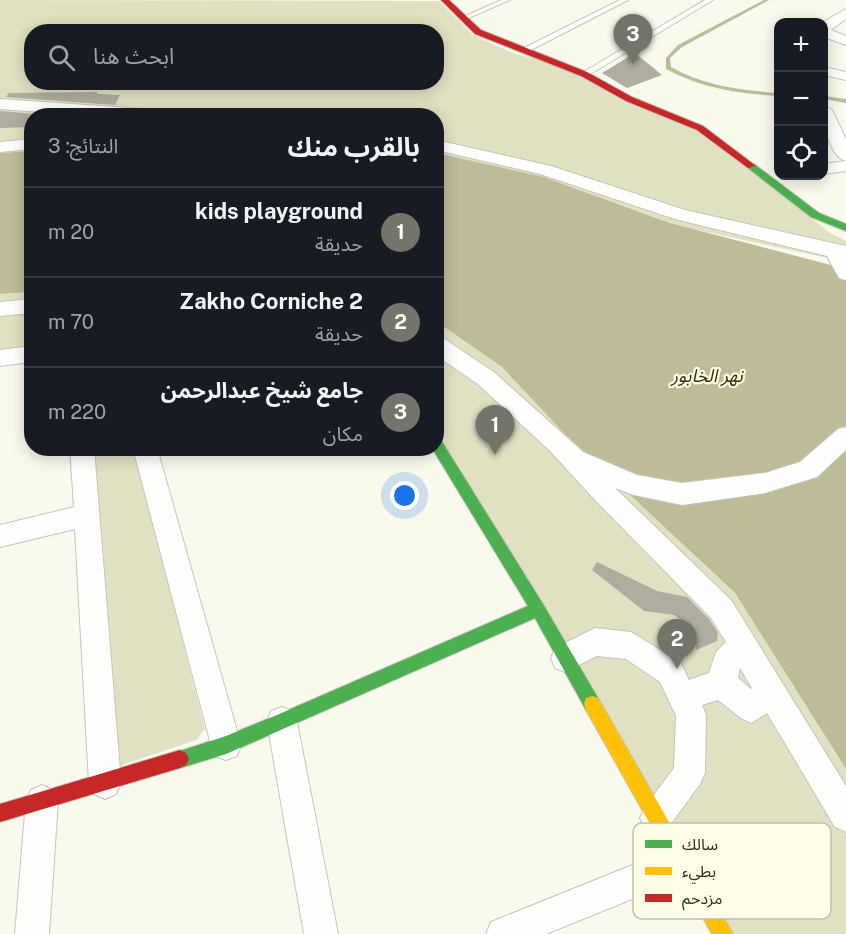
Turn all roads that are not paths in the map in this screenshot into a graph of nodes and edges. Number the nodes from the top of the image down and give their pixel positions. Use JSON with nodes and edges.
{"nodes":[{"id":1,"x":445,"y":0,"type":"edge"},
{"id":2,"x":507,"y":0,"type":"edge"},
{"id":3,"x":625,"y":0,"type":"edge"},
{"id":4,"x":710,"y":0,"type":"edge"},
{"id":5,"x":846,"y":13,"type":"edge"},
{"id":6,"x":462,"y":19,"type":"junction"},
{"id":7,"x":828,"y":27,"type":"edge"},
{"id":8,"x":828,"y":32,"type":"edge"},
{"id":9,"x":846,"y":41,"type":"edge"},
{"id":10,"x":522,"y":51,"type":"junction"},
{"id":11,"x":828,"y":72,"type":"edge"},
{"id":12,"x":584,"y":74,"type":"junction"},
{"id":13,"x":846,"y":76,"type":"edge"},
{"id":14,"x":0,"y":104,"type":"edge"},
{"id":15,"x":58,"y":108,"type":"edge"},
{"id":16,"x":828,"y":120,"type":"edge"},
{"id":17,"x":24,"y":145,"type":"edge"},
{"id":18,"x":0,"y":147,"type":"edge"},
{"id":19,"x":444,"y":148,"type":"edge"},
{"id":20,"x":846,"y":156,"type":"edge"},
{"id":21,"x":846,"y":166,"type":"edge"},
{"id":22,"x":828,"y":168,"type":"edge"},
{"id":23,"x":774,"y":177,"type":"edge"},
{"id":24,"x":764,"y":178,"type":"junction"},
{"id":25,"x":846,"y":228,"type":"edge"},
{"id":26,"x":841,"y":259,"type":"edge"},
{"id":27,"x":24,"y":307,"type":"edge"},
{"id":28,"x":0,"y":309,"type":"edge"},
{"id":29,"x":444,"y":349,"type":"edge"},
{"id":30,"x":24,"y":355,"type":"edge"},
{"id":31,"x":0,"y":358,"type":"edge"},
{"id":32,"x":846,"y":435,"type":"edge"},
{"id":33,"x":551,"y":436,"type":"junction"},
{"id":34,"x":83,"y":456,"type":"edge"},
{"id":35,"x":147,"y":456,"type":"edge"},
{"id":36,"x":443,"y":456,"type":"edge"},
{"id":37,"x":87,"y":515,"type":"junction"},
{"id":38,"x":0,"y":536,"type":"edge"},
{"id":39,"x":538,"y":609,"type":"junction"},
{"id":40,"x":743,"y":645,"type":"junction"},
{"id":41,"x":566,"y":658,"type":"junction"},
{"id":42,"x":722,"y":684,"type":"junction"},
{"id":43,"x":771,"y":691,"type":"junction"},
{"id":44,"x":682,"y":697,"type":"junction"},
{"id":45,"x":282,"y":722,"type":"junction"},
{"id":46,"x":226,"y":745,"type":"junction"},
{"id":47,"x":105,"y":783,"type":"junction"},
{"id":48,"x":42,"y":801,"type":"junction"},
{"id":49,"x":0,"y":813,"type":"edge"},
{"id":50,"x":846,"y":816,"type":"edge"},
{"id":51,"x":656,"y":818,"type":"junction"},
{"id":52,"x":659,"y":823,"type":"edge"},
{"id":53,"x":633,"y":882,"type":"edge"},
{"id":54,"x":714,"y":919,"type":"edge"},
{"id":55,"x":32,"y":934,"type":"edge"},
{"id":56,"x":321,"y":934,"type":"edge"},
{"id":57,"x":503,"y":934,"type":"edge"},
{"id":58,"x":723,"y":934,"type":"edge"}],
"edges":[{"from":1,"to":6,"type":"street"},
{"from":2,"to":6,"type":"lane"},
{"from":3,"to":10,"type":"lane"},
{"from":4,"to":12,"type":"lane"},
{"from":5,"to":7,"type":"street"},
{"from":6,"to":10,"type":"street"},
{"from":8,"to":9,"type":"street"},
{"from":10,"to":12,"type":"street"},
{"from":11,"to":13,"type":"street"},
{"from":12,"to":24,"type":"street"},
{"from":14,"to":15,"type":"street"},
{"from":16,"to":20,"type":"street"},
{"from":17,"to":18,"type":"street"},
{"from":19,"to":26,"type":"street"},
{"from":21,"to":22,"type":"street"},
{"from":23,"to":24,"type":"street"},
{"from":24,"to":25,"type":"street"},
{"from":27,"to":28,"type":"street"},
{"from":29,"to":33,"type":"street"},
{"from":30,"to":31,"type":"street"},
{"from":32,"to":33,"type":"street"},
{"from":33,"to":40,"type":"street"},
{"from":34,"to":37,"type":"street"},
{"from":35,"to":46,"type":"street"},
{"from":36,"to":39,"type":"street"},
{"from":37,"to":38,"type":"street"},
{"from":37,"to":47,"type":"street"},
{"from":39,"to":41,"type":"street"},
{"from":39,"to":45,"type":"street"},
{"from":40,"to":42,"type":"street"},
{"from":40,"to":43,"type":"street"},
{"from":41,"to":44,"type":"street"},
{"from":41,"to":51,"type":"street"},
{"from":42,"to":43,"type":"street"},
{"from":42,"to":44,"type":"street"},
{"from":43,"to":50,"type":"street"},
{"from":44,"to":51,"type":"street"},
{"from":45,"to":46,"type":"street"},
{"from":45,"to":56,"type":"street"},
{"from":46,"to":47,"type":"street"},
{"from":47,"to":48,"type":"street"},
{"from":48,"to":49,"type":"street"},
{"from":48,"to":55,"type":"street"},
{"from":51,"to":52,"type":"street"},
{"from":53,"to":57,"type":"street"},
{"from":54,"to":58,"type":"street"}]}
